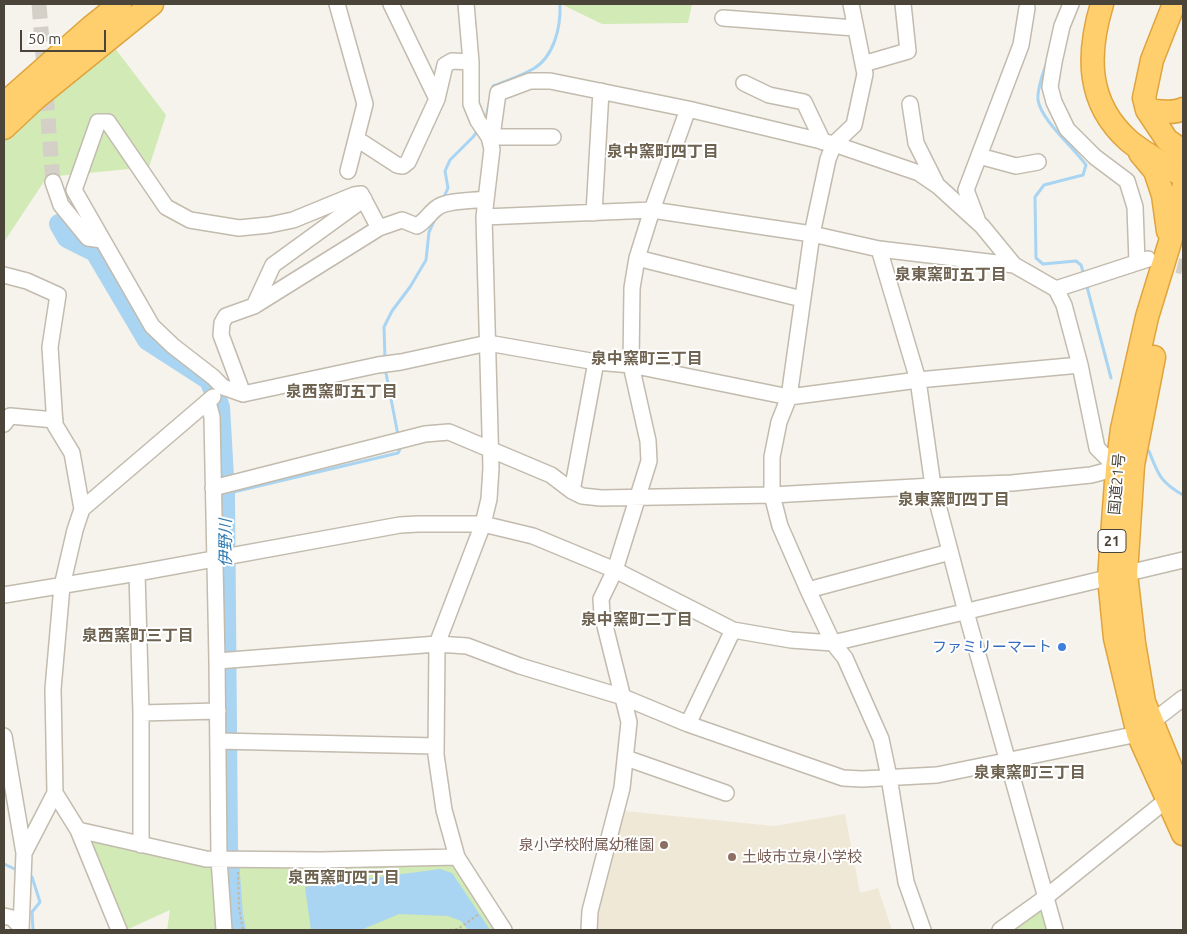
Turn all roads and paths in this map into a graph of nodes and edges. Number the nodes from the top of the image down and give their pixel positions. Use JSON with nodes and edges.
{"nodes":[{"id":1,"x":120,"y":4,"type":"edge"},
{"id":2,"x":152,"y":4,"type":"edge"},
{"id":3,"x":337,"y":4,"type":"edge"},
{"id":4,"x":391,"y":4,"type":"edge"},
{"id":5,"x":466,"y":4,"type":"edge"},
{"id":6,"x":851,"y":4,"type":"edge"},
{"id":7,"x":903,"y":4,"type":"edge"},
{"id":8,"x":1071,"y":4,"type":"edge"},
{"id":9,"x":1102,"y":4,"type":"edge"},
{"id":10,"x":1174,"y":4,"type":"edge"},
{"id":11,"x":1027,"y":8,"type":"dead end"},
{"id":12,"x":722,"y":18,"type":"dead end"},
{"id":13,"x":855,"y":28,"type":"junction"},
{"id":14,"x":471,"y":62,"type":"junction"},
{"id":15,"x":863,"y":64,"type":"junction"},
{"id":16,"x":744,"y":83,"type":"dead end"},
{"id":17,"x":601,"y":91,"type":"junction"},
{"id":18,"x":437,"y":99,"type":"junction"},
{"id":19,"x":4,"y":104,"type":"edge"},
{"id":20,"x":910,"y":104,"type":"dead end"},
{"id":21,"x":688,"y":109,"type":"junction"},
{"id":22,"x":1183,"y":109,"type":"edge"},
{"id":23,"x":1147,"y":110,"type":"junction"},
{"id":24,"x":4,"y":128,"type":"edge"},
{"id":25,"x":484,"y":129,"type":"junction"},
{"id":26,"x":554,"y":137,"type":"dead end"},
{"id":27,"x":357,"y":140,"type":"junction"},
{"id":28,"x":1128,"y":140,"type":"junction"},
{"id":29,"x":828,"y":143,"type":"junction"},
{"id":30,"x":1183,"y":151,"type":"edge"},
{"id":31,"x":979,"y":156,"type":"junction"},
{"id":32,"x":1038,"y":162,"type":"dead end"},
{"id":33,"x":348,"y":171,"type":"dead end"},
{"id":34,"x":1183,"y":176,"type":"edge"},
{"id":35,"x":54,"y":182,"type":"tunnel mouth"},
{"id":36,"x":938,"y":186,"type":"junction"},
{"id":37,"x":1183,"y":188,"type":"edge"},
{"id":38,"x":486,"y":199,"type":"junction"},
{"id":39,"x":364,"y":200,"type":"junction"},
{"id":40,"x":652,"y":210,"type":"junction"},
{"id":41,"x":594,"y":213,"type":"junction"},
{"id":42,"x":484,"y":217,"type":"junction"},
{"id":43,"x":978,"y":223,"type":"junction"},
{"id":44,"x":379,"y":228,"type":"junction"},
{"id":45,"x":812,"y":234,"type":"junction"},
{"id":46,"x":102,"y":240,"type":"junction"},
{"id":47,"x":1177,"y":243,"type":"edge"},
{"id":48,"x":879,"y":249,"type":"junction"},
{"id":49,"x":637,"y":258,"type":"junction"},
{"id":50,"x":1014,"y":265,"type":"junction"},
{"id":51,"x":4,"y":275,"type":"edge"},
{"id":52,"x":1056,"y":289,"type":"junction"},
{"id":53,"x":802,"y":299,"type":"junction"},
{"id":54,"x":254,"y":306,"type":"junction"},
{"id":55,"x":488,"y":343,"type":"junction"},
{"id":56,"x":596,"y":362,"type":"junction"},
{"id":57,"x":632,"y":365,"type":"junction"},
{"id":58,"x":1080,"y":365,"type":"junction"},
{"id":59,"x":918,"y":380,"type":"junction"},
{"id":60,"x":223,"y":387,"type":"junction"},
{"id":61,"x":243,"y":394,"type":"junction"},
{"id":62,"x":789,"y":397,"type":"junction"},
{"id":63,"x":208,"y":402,"type":"junction"},
{"id":64,"x":54,"y":420,"type":"junction"},
{"id":65,"x":4,"y":424,"type":"edge"},
{"id":66,"x":490,"y":448,"type":"junction"},
{"id":67,"x":1117,"y":468,"type":"junction"},
{"id":68,"x":933,"y":486,"type":"junction"},
{"id":69,"x":213,"y":488,"type":"junction"},
{"id":70,"x":572,"y":491,"type":"junction"},
{"id":71,"x":772,"y":495,"type":"junction"},
{"id":72,"x":638,"y":497,"type":"junction"},
{"id":73,"x":82,"y":509,"type":"junction"},
{"id":74,"x":483,"y":524,"type":"junction"},
{"id":75,"x":950,"y":552,"type":"junction"},
{"id":76,"x":214,"y":558,"type":"junction"},
{"id":77,"x":1183,"y":560,"type":"edge"},
{"id":78,"x":615,"y":570,"type":"junction"},
{"id":79,"x":137,"y":573,"type":"junction"},
{"id":80,"x":1117,"y":576,"type":"junction"},
{"id":81,"x":62,"y":586,"type":"junction"},
{"id":82,"x":808,"y":590,"type":"junction"},
{"id":83,"x":4,"y":595,"type":"edge"},
{"id":84,"x":966,"y":612,"type":"junction"},
{"id":85,"x":733,"y":630,"type":"junction"},
{"id":86,"x":437,"y":644,"type":"junction"},
{"id":87,"x":833,"y":644,"type":"junction"},
{"id":88,"x":217,"y":661,"type":"junction"},
{"id":89,"x":623,"y":697,"type":"junction"},
{"id":90,"x":1183,"y":698,"type":"edge"},
{"id":91,"x":218,"y":712,"type":"junction"},
{"id":92,"x":141,"y":713,"type":"junction"},
{"id":93,"x":688,"y":724,"type":"junction"},
{"id":94,"x":1145,"y":728,"type":"junction"},
{"id":95,"x":4,"y":736,"type":"edge"},
{"id":96,"x":218,"y":741,"type":"junction"},
{"id":97,"x":436,"y":746,"type":"junction"},
{"id":98,"x":626,"y":758,"type":"junction"},
{"id":99,"x":1008,"y":761,"type":"junction"},
{"id":100,"x":889,"y":777,"type":"junction"},
{"id":101,"x":54,"y":793,"type":"junction"},
{"id":102,"x":726,"y":793,"type":"dead end"},
{"id":103,"x":1178,"y":793,"type":"edge"},
{"id":104,"x":78,"y":830,"type":"junction"},
{"id":105,"x":1183,"y":834,"type":"edge"},
{"id":106,"x":141,"y":845,"type":"junction"},
{"id":107,"x":457,"y":857,"type":"junction"},
{"id":108,"x":24,"y":859,"type":"junction"},
{"id":109,"x":219,"y":859,"type":"junction"},
{"id":110,"x":238,"y":860,"type":"junction"},
{"id":111,"x":1046,"y":897,"type":"junction"},
{"id":112,"x":489,"y":906,"type":"junction"},
{"id":113,"x":4,"y":916,"type":"edge"},
{"id":114,"x":20,"y":928,"type":"edge"},
{"id":115,"x":119,"y":930,"type":"edge"},
{"id":116,"x":224,"y":930,"type":"edge"},
{"id":117,"x":244,"y":930,"type":"edge"},
{"id":118,"x":450,"y":930,"type":"edge"},
{"id":119,"x":504,"y":930,"type":"edge"},
{"id":120,"x":589,"y":930,"type":"edge"},
{"id":121,"x":922,"y":930,"type":"edge"},
{"id":122,"x":1000,"y":930,"type":"edge"},
{"id":123,"x":1055,"y":930,"type":"edge"}],
"edges":[{"from":1,"to":19,"type":"highway"},
{"from":2,"to":24,"type":"highway"},
{"from":3,"to":27,"type":"street"},
{"from":4,"to":18,"type":"street"},
{"from":5,"to":14,"type":"street"},
{"from":6,"to":13,"type":"street"},
{"from":7,"to":15,"type":"street"},
{"from":8,"to":52,"type":"street"},
{"from":9,"to":28,"type":"highway"},
{"from":10,"to":23,"type":"highway"},
{"from":11,"to":31,"type":"street"},
{"from":12,"to":13,"type":"street"},
{"from":13,"to":15,"type":"street"},
{"from":14,"to":18,"type":"street"},
{"from":14,"to":25,"type":"street"},
{"from":15,"to":29,"type":"street"},
{"from":16,"to":29,"type":"street"},
{"from":17,"to":21,"type":"street"},
{"from":17,"to":25,"type":"street"},
{"from":17,"to":41,"type":"street"},
{"from":18,"to":27,"type":"street"},
{"from":20,"to":36,"type":"street"},
{"from":21,"to":29,"type":"street"},
{"from":21,"to":40,"type":"street"},
{"from":22,"to":23,"type":"highway"},
{"from":23,"to":30,"type":"highway"},
{"from":25,"to":26,"type":"street"},
{"from":25,"to":38,"type":"street"},
{"from":27,"to":33,"type":"street"},
{"from":28,"to":34,"type":"highway"},
{"from":28,"to":47,"type":"highway"},
{"from":29,"to":36,"type":"street"},
{"from":29,"to":45,"type":"street"},
{"from":31,"to":32,"type":"street"},
{"from":31,"to":43,"type":"street"},
{"from":35,"to":46,"type":"street"},
{"from":36,"to":43,"type":"street"},
{"from":37,"to":47,"type":"highway","name":"国道21号","number":"21"},
{"from":38,"to":42,"type":"street"},
{"from":38,"to":44,"type":"street"},
{"from":39,"to":44,"type":"street"},
{"from":39,"to":46,"type":"street"},
{"from":39,"to":54,"type":"street"},
{"from":40,"to":41,"type":"street"},
{"from":40,"to":45,"type":"street"},
{"from":40,"to":49,"type":"street"},
{"from":41,"to":42,"type":"street"},
{"from":42,"to":55,"type":"street"},
{"from":43,"to":50,"type":"street"},
{"from":44,"to":54,"type":"street"},
{"from":45,"to":48,"type":"street"},
{"from":45,"to":53,"type":"street"},
{"from":46,"to":60,"type":"street"},
{"from":47,"to":67,"type":"highway","name":"国道21号","number":"21"},
{"from":47,"to":80,"type":"highway","name":"国道21号","number":"21"},
{"from":48,"to":50,"type":"street"},
{"from":48,"to":59,"type":"street"},
{"from":49,"to":53,"type":"street"},
{"from":49,"to":57,"type":"street"},
{"from":50,"to":52,"type":"street"},
{"from":51,"to":64,"type":"street"},
{"from":52,"to":58,"type":"street"},
{"from":53,"to":62,"type":"street"},
{"from":54,"to":61,"type":"street"},
{"from":55,"to":56,"type":"street"},
{"from":55,"to":61,"type":"street"},
{"from":55,"to":66,"type":"street"},
{"from":56,"to":57,"type":"street"},
{"from":56,"to":70,"type":"street"},
{"from":57,"to":62,"type":"street"},
{"from":57,"to":72,"type":"street"},
{"from":58,"to":59,"type":"street"},
{"from":58,"to":67,"type":"street"},
{"from":59,"to":62,"type":"street"},
{"from":59,"to":68,"type":"street"},
{"from":60,"to":61,"type":"street"},
{"from":60,"to":63,"type":"street"},
{"from":62,"to":71,"type":"street"},
{"from":63,"to":69,"type":"street"},
{"from":63,"to":73,"type":"street"},
{"from":64,"to":65,"type":"street"},
{"from":64,"to":73,"type":"street"},
{"from":66,"to":69,"type":"street"},
{"from":66,"to":70,"type":"street"},
{"from":66,"to":74,"type":"street"},
{"from":67,"to":68,"type":"street"},
{"from":67,"to":80,"type":"highway","name":"国道21号","number":"21"},
{"from":68,"to":71,"type":"street"},
{"from":68,"to":75,"type":"street"},
{"from":69,"to":76,"type":"street"},
{"from":70,"to":72,"type":"street"},
{"from":71,"to":72,"type":"street"},
{"from":71,"to":82,"type":"street"},
{"from":72,"to":78,"type":"street"},
{"from":73,"to":81,"type":"street"},
{"from":74,"to":76,"type":"street"},
{"from":74,"to":78,"type":"street"},
{"from":74,"to":86,"type":"street"},
{"from":75,"to":82,"type":"street"},
{"from":75,"to":84,"type":"street"},
{"from":76,"to":79,"type":"street"},
{"from":76,"to":88,"type":"street"},
{"from":77,"to":80,"type":"street"},
{"from":78,"to":85,"type":"street"},
{"from":78,"to":89,"type":"street"},
{"from":79,"to":81,"type":"street"},
{"from":79,"to":92,"type":"street"},
{"from":80,"to":84,"type":"street"},
{"from":80,"to":94,"type":"highway","name":"国道21号","number":"21"},
{"from":81,"to":83,"type":"street"},
{"from":81,"to":101,"type":"street"},
{"from":82,"to":87,"type":"street"},
{"from":84,"to":87,"type":"street"},
{"from":84,"to":99,"type":"street"},
{"from":85,"to":87,"type":"street"},
{"from":85,"to":93,"type":"street"},
{"from":86,"to":88,"type":"street"},
{"from":86,"to":89,"type":"street"},
{"from":86,"to":97,"type":"street"},
{"from":87,"to":100,"type":"street"},
{"from":88,"to":91,"type":"street"},
{"from":89,"to":93,"type":"street"},
{"from":89,"to":98,"type":"street"},
{"from":90,"to":94,"type":"street"},
{"from":91,"to":92,"type":"street"},
{"from":91,"to":96,"type":"street"},
{"from":92,"to":106,"type":"street"},
{"from":93,"to":100,"type":"street"},
{"from":94,"to":99,"type":"street"},
{"from":94,"to":103,"type":"highway","name":"国道21号","number":"21"},
{"from":95,"to":108,"type":"street"},
{"from":96,"to":97,"type":"street"},
{"from":96,"to":109,"type":"street"},
{"from":97,"to":107,"type":"street"},
{"from":98,"to":102,"type":"street"},
{"from":98,"to":120,"type":"street"},
{"from":99,"to":100,"type":"street"},
{"from":99,"to":111,"type":"street"},
{"from":100,"to":121,"type":"street"},
{"from":101,"to":104,"type":"street"},
{"from":101,"to":108,"type":"street"},
{"from":103,"to":105,"type":"highway","name":"国道21号","number":"21"},
{"from":103,"to":111,"type":"street"},
{"from":104,"to":106,"type":"street"},
{"from":104,"to":115,"type":"street"},
{"from":106,"to":109,"type":"street"},
{"from":107,"to":110,"type":"street"},
{"from":107,"to":112,"type":"street"},
{"from":108,"to":114,"type":"street"},
{"from":109,"to":110,"type":"street"},
{"from":109,"to":116,"type":"street"},
{"from":110,"to":117,"type":"path"},
{"from":111,"to":122,"type":"street"},
{"from":111,"to":123,"type":"street"},
{"from":112,"to":118,"type":"path"},
{"from":112,"to":119,"type":"street"},
{"from":113,"to":114,"type":"street"}]}
